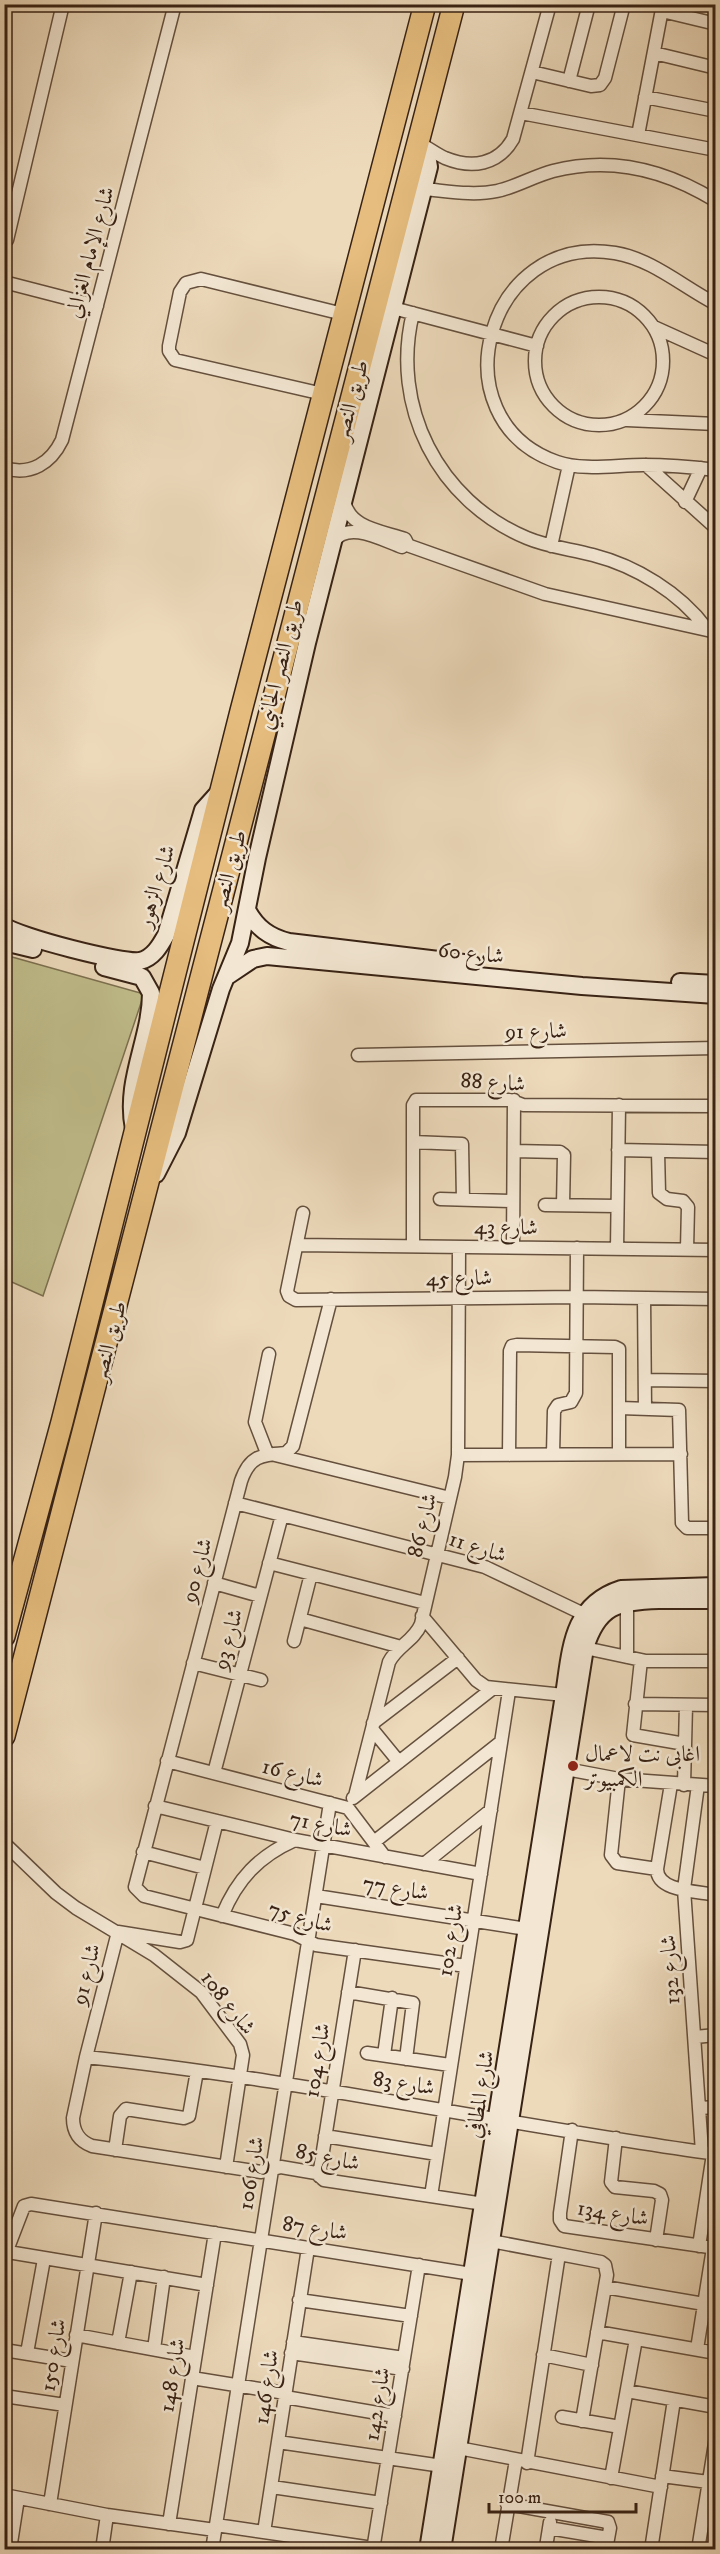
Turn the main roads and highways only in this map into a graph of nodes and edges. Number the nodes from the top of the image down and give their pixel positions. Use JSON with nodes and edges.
{"nodes":[{"id":1,"x":424,"y":4,"type":"edge"},
{"id":2,"x":454,"y":4,"type":"edge"},
{"id":3,"x":390,"y":136,"type":"junction"},
{"id":4,"x":418,"y":144,"type":"junction"},
{"id":5,"x":33,"y":1526,"type":"junction"},
{"id":6,"x":58,"y":1534,"type":"junction"},
{"id":7,"x":26,"y":1553,"type":"junction"},
{"id":8,"x":51,"y":1561,"type":"junction"},
{"id":9,"x":4,"y":1636,"type":"edge"},
{"id":10,"x":4,"y":1737,"type":"edge"}],
"edges":[{"from":1,"to":3,"type":"highway","name":"طريق النصر"},
{"from":2,"to":4,"type":"highway","name":"طريق النصر"},
{"from":3,"to":4,"type":"highway"},
{"from":3,"to":5,"type":"highway","name":"طريق النصر"},
{"from":4,"to":6,"type":"highway","name":"طريق النصر"},
{"from":5,"to":6,"type":"highway"},
{"from":5,"to":7,"type":"highway","name":"طريق النصر"},
{"from":6,"to":8,"type":"highway","name":"طريق النصر"},
{"from":7,"to":8,"type":"highway"},
{"from":7,"to":9,"type":"highway","name":"طريق النصر"},
{"from":8,"to":10,"type":"highway","name":"طريق النصر"}]}
